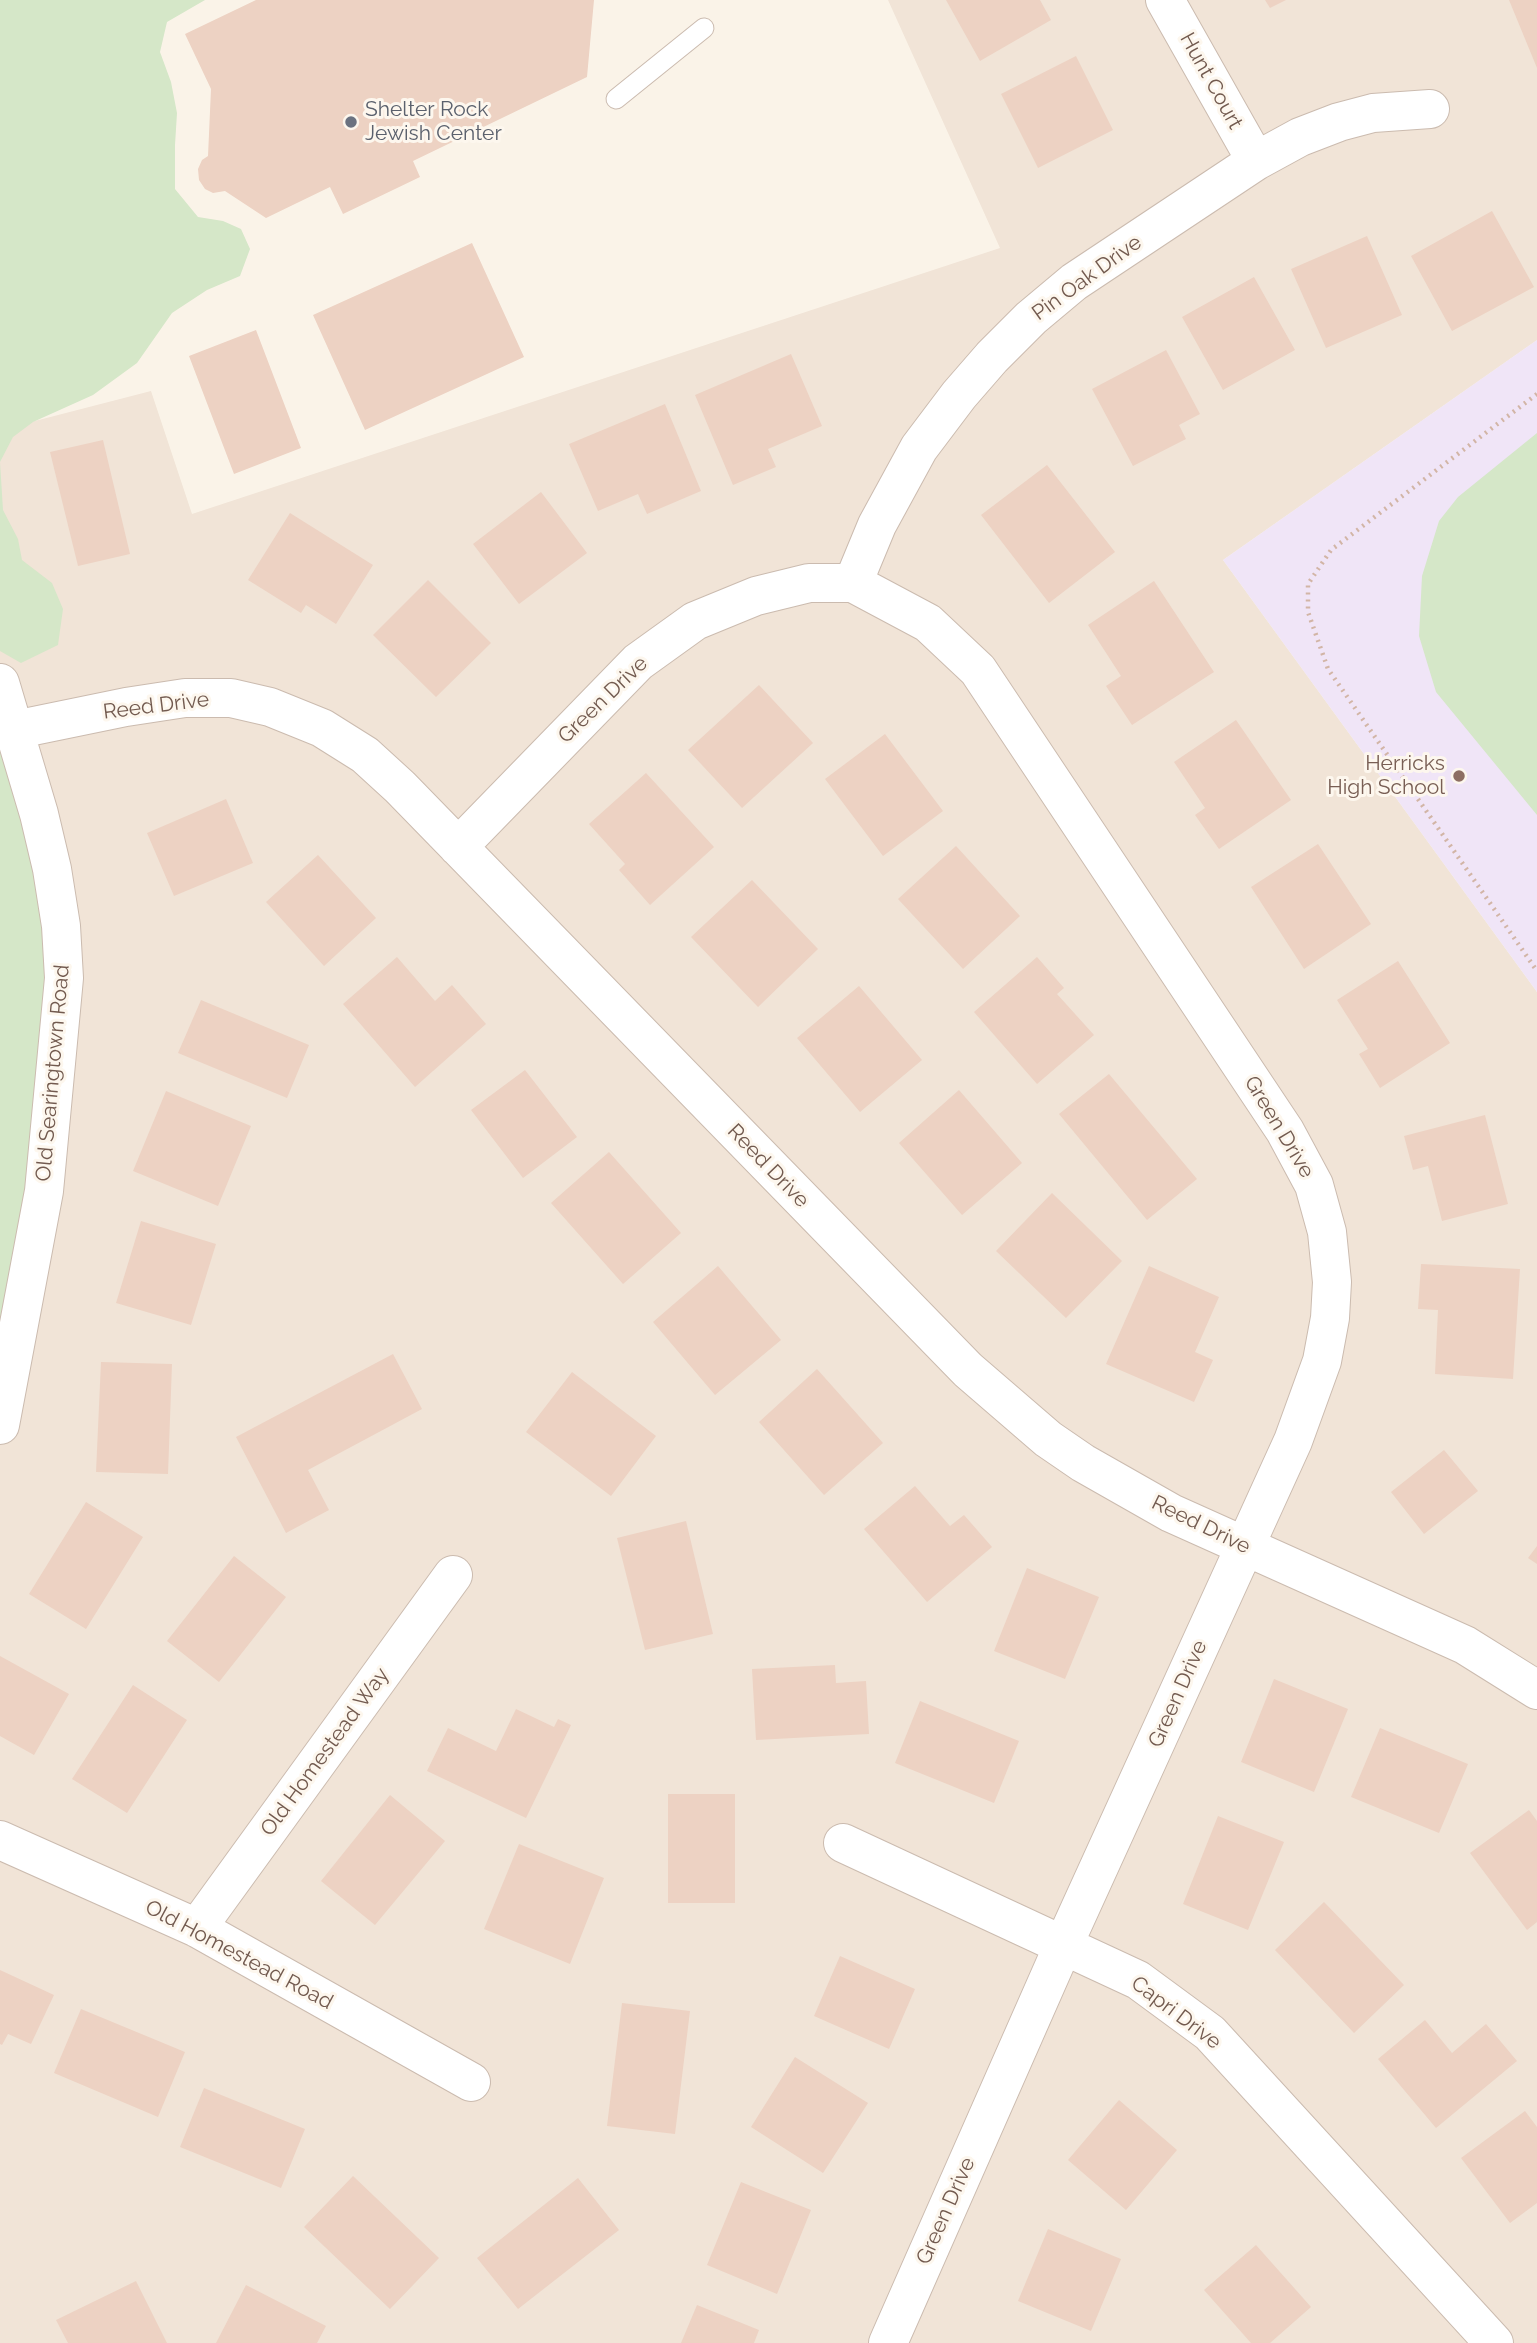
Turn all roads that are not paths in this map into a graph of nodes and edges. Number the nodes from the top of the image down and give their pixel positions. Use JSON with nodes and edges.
{"nodes":[{"id":1,"x":1165,"y":0,"type":"edge"},
{"id":2,"x":704,"y":28,"type":"dead end"},
{"id":3,"x":616,"y":99,"type":"dead end"},
{"id":4,"x":1430,"y":109,"type":"dead end"},
{"id":5,"x":1256,"y":161,"type":"junction"},
{"id":6,"x":853,"y":583,"type":"junction"},
{"id":7,"x":0,"y":683,"type":"edge"},
{"id":8,"x":14,"y":730,"type":"junction"},
{"id":9,"x":458,"y":847,"type":"junction"},
{"id":10,"x":0,"y":1424,"type":"edge"},
{"id":11,"x":1245,"y":1546,"type":"junction"},
{"id":12,"x":453,"y":1575,"type":"dead end"},
{"id":13,"x":1537,"y":1690,"type":"edge"},
{"id":14,"x":0,"y":1840,"type":"edge"},
{"id":15,"x":843,"y":1843,"type":"dead end"},
{"id":16,"x":197,"y":1928,"type":"junction"},
{"id":17,"x":1063,"y":1947,"type":"junction"},
{"id":18,"x":471,"y":2082,"type":"dead end"},
{"id":19,"x":888,"y":2343,"type":"edge"},
{"id":20,"x":1494,"y":2343,"type":"edge"}],
"edges":[{"from":1,"to":5,"type":"street","name":"Hunt Court"},
{"from":2,"to":3,"type":"lane"},
{"from":4,"to":5,"type":"street","name":"Pin Oak Drive"},
{"from":5,"to":6,"type":"street","name":"Pin Oak Drive"},
{"from":6,"to":9,"type":"street","name":"Green Drive"},
{"from":6,"to":11,"type":"street","name":"Green Drive"},
{"from":7,"to":8,"type":"street","name":"Old Searingtown Road"},
{"from":8,"to":9,"type":"street","name":"Reed Drive"},
{"from":8,"to":10,"type":"street","name":"Old Searingtown Road"},
{"from":9,"to":11,"type":"street","name":"Reed Drive"},
{"from":11,"to":13,"type":"street","name":"Reed Drive"},
{"from":11,"to":17,"type":"street","name":"Green Drive"},
{"from":12,"to":16,"type":"street","name":"Old Homestead Way"},
{"from":14,"to":16,"type":"street","name":"Old Homestead Road"},
{"from":15,"to":17,"type":"street","name":"Capri Drive"},
{"from":16,"to":18,"type":"street","name":"Old Homestead Road"},
{"from":17,"to":19,"type":"street","name":"Green Drive"},
{"from":17,"to":20,"type":"street","name":"Capri Drive"}]}
